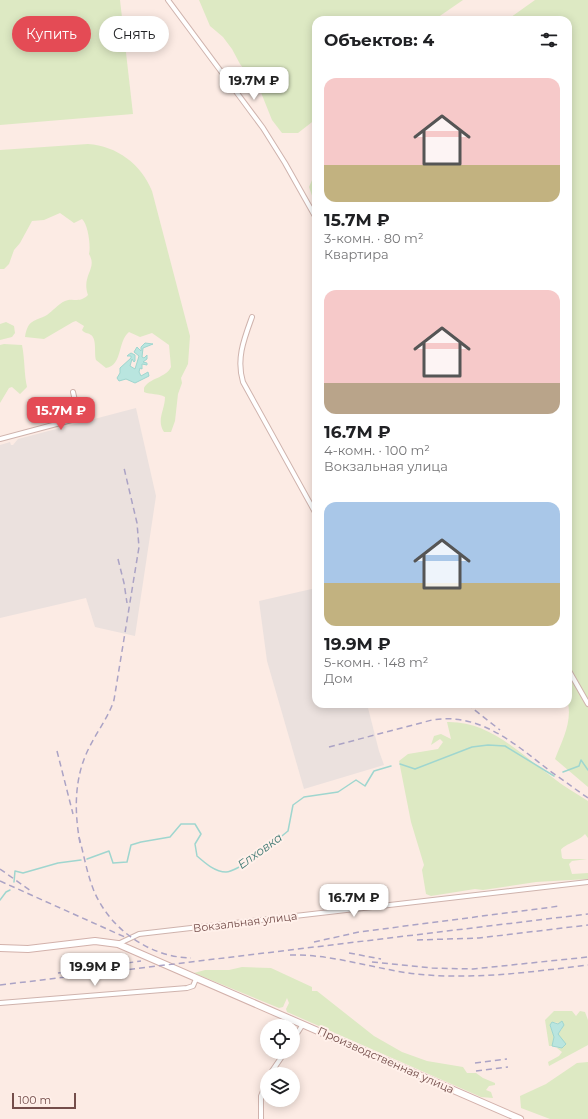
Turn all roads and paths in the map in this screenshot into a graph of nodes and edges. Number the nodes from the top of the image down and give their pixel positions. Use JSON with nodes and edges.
{"nodes":[{"id":1,"x":168,"y":0,"type":"edge"},
{"id":2,"x":312,"y":211,"type":"edge"},
{"id":3,"x":252,"y":317,"type":"dead end"},
{"id":4,"x":73,"y":392,"type":"dead end"},
{"id":5,"x":0,"y":439,"type":"edge"},
{"id":6,"x":312,"y":507,"type":"edge"},
{"id":7,"x":572,"y":676,"type":"edge"},
{"id":8,"x":588,"y":704,"type":"edge"},
{"id":9,"x":588,"y":882,"type":"edge"},
{"id":10,"x":118,"y":944,"type":"junction"},
{"id":11,"x":0,"y":948,"type":"edge"},
{"id":12,"x":196,"y":979,"type":"junction"},
{"id":13,"x":0,"y":1003,"type":"edge"},
{"id":14,"x":303,"y":1024,"type":"junction"},
{"id":15,"x":300,"y":1029,"type":"edge"},
{"id":16,"x":262,"y":1107,"type":"edge"},
{"id":17,"x":261,"y":1119,"type":"edge"},
{"id":18,"x":520,"y":1119,"type":"edge"}],
"edges":[{"from":1,"to":2,"type":"street"},
{"from":3,"to":6,"type":"street"},
{"from":4,"to":5,"type":"street"},
{"from":7,"to":8,"type":"street"},
{"from":9,"to":10,"type":"street","name":"Вокзальная улица"},
{"from":10,"to":11,"type":"main road","name":"Производственная улица"},
{"from":10,"to":12,"type":"main road","name":"Производственная улица"},
{"from":12,"to":13,"type":"street"},
{"from":12,"to":14,"type":"main road","name":"Производственная улица"},
{"from":14,"to":15,"type":"street"},
{"from":14,"to":18,"type":"main road","name":"Производственная улица"},
{"from":16,"to":17,"type":"street"}]}
